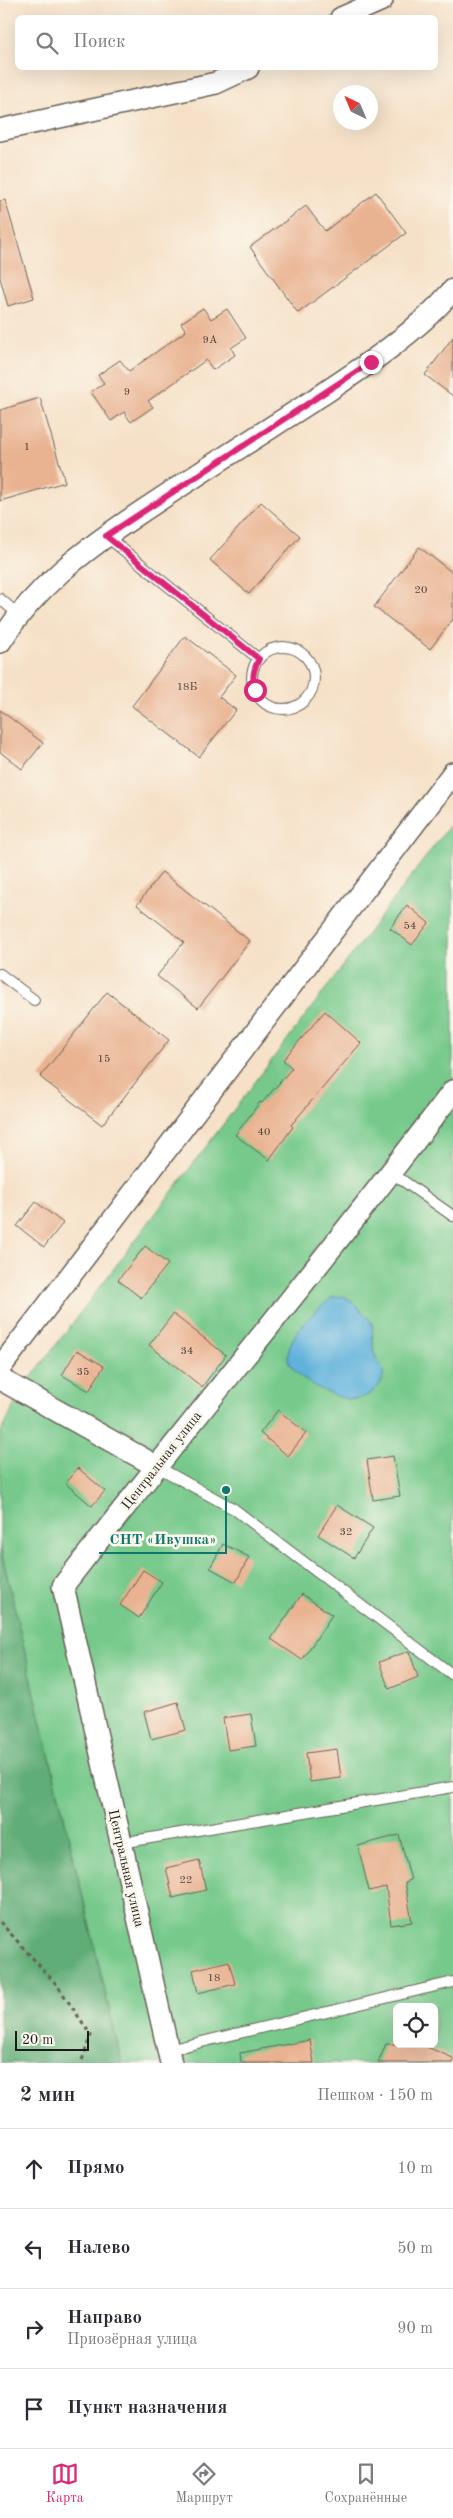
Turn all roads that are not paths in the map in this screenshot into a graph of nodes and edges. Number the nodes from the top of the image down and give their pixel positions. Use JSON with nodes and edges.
{"nodes":[{"id":1,"x":382,"y":0,"type":"edge"},
{"id":2,"x":348,"y":15,"type":"edge"},
{"id":3,"x":244,"y":70,"type":"edge"},
{"id":4,"x":0,"y":130,"type":"edge"},
{"id":5,"x":453,"y":290,"type":"edge"},
{"id":6,"x":106,"y":536,"type":"junction"},
{"id":7,"x":0,"y":599,"type":"edge"},
{"id":8,"x":18,"y":614,"type":"junction"},
{"id":9,"x":0,"y":642,"type":"edge"},
{"id":10,"x":259,"y":659,"type":"junction"},
{"id":11,"x":453,"y":773,"type":"edge"},
{"id":12,"x":0,"y":974,"type":"edge"},
{"id":13,"x":34,"y":1000,"type":"dead end"},
{"id":14,"x":453,"y":1091,"type":"edge"},
{"id":15,"x":392,"y":1172,"type":"junction"},
{"id":16,"x":453,"y":1216,"type":"edge"},
{"id":17,"x":0,"y":1368,"type":"edge"},
{"id":18,"x":0,"y":1380,"type":"edge"},
{"id":19,"x":156,"y":1466,"type":"junction"},
{"id":20,"x":453,"y":1675,"type":"edge"},
{"id":21,"x":453,"y":1787,"type":"edge"},
{"id":22,"x":121,"y":1842,"type":"junction"},
{"id":23,"x":453,"y":1982,"type":"edge"},
{"id":24,"x":170,"y":2057,"type":"edge"}],
"edges":[{"from":1,"to":2,"type":"street"},
{"from":3,"to":4,"type":"street"},
{"from":5,"to":6,"type":"street"},
{"from":6,"to":8,"type":"street"},
{"from":6,"to":10,"type":"lane"},
{"from":7,"to":8,"type":"lane"},
{"from":8,"to":9,"type":"street"},
{"from":10,"to":10,"type":"lane"},
{"from":11,"to":17,"type":"street"},
{"from":12,"to":13,"type":"lane"},
{"from":14,"to":15,"type":"street","name":"Центральная улица"},
{"from":15,"to":16,"type":"lane"},
{"from":15,"to":19,"type":"street","name":"Центральная улица"},
{"from":18,"to":19,"type":"street"},
{"from":19,"to":20,"type":"lane"},
{"from":19,"to":22,"type":"street","name":"Центральная улица"},
{"from":21,"to":22,"type":"lane"},
{"from":22,"to":24,"type":"street","name":"Центральная улица"},
{"from":23,"to":24,"type":"lane"}]}
